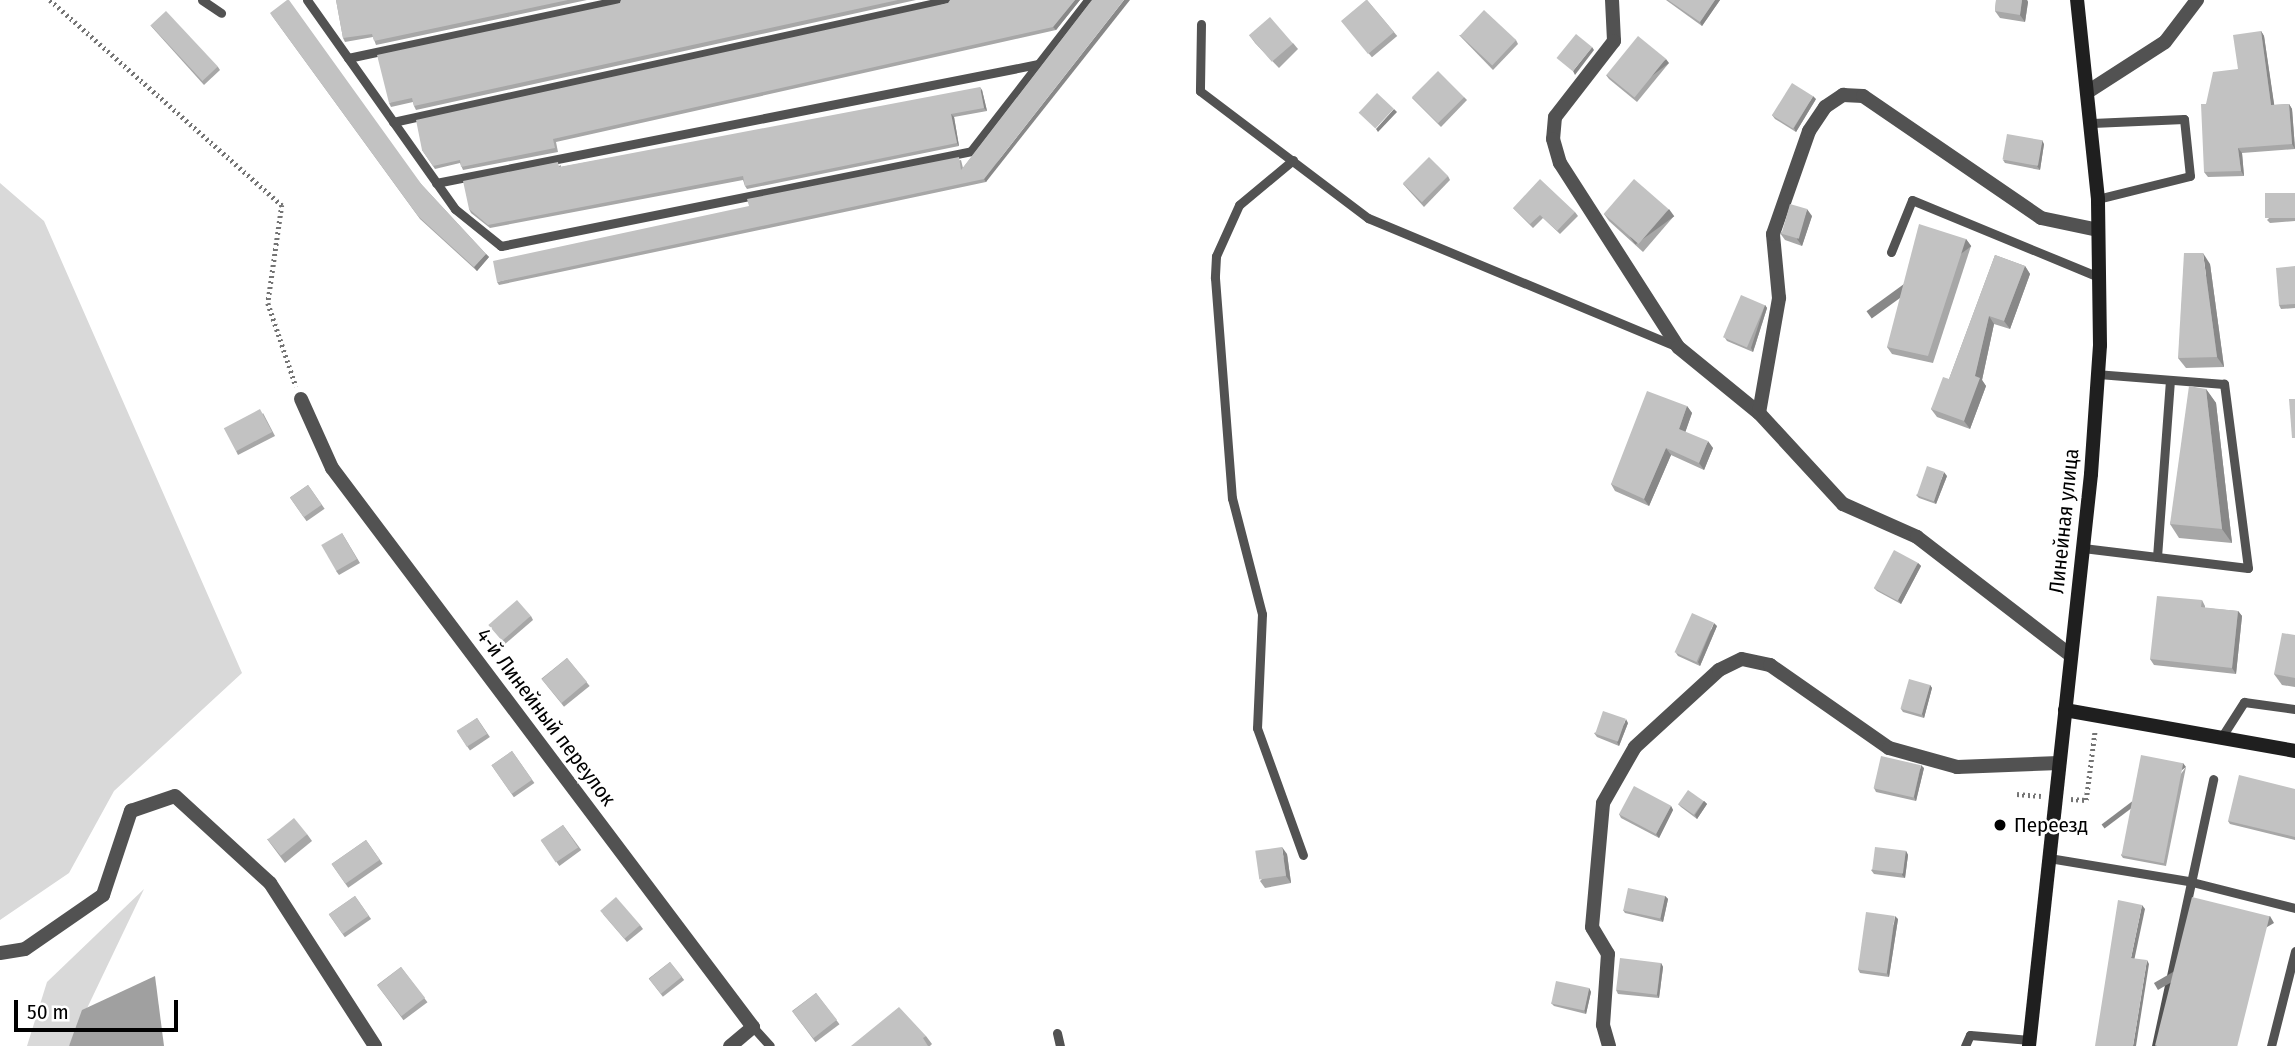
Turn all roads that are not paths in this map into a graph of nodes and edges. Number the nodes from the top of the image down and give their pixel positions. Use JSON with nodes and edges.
{"nodes":[{"id":1,"x":202,"y":0,"type":"edge"},
{"id":2,"x":307,"y":0,"type":"edge"},
{"id":3,"x":621,"y":0,"type":"edge"},
{"id":4,"x":949,"y":0,"type":"edge"},
{"id":5,"x":1088,"y":0,"type":"edge"},
{"id":6,"x":1612,"y":0,"type":"edge"},
{"id":7,"x":2077,"y":0,"type":"edge"},
{"id":8,"x":2197,"y":0,"type":"edge"},
{"id":9,"x":221,"y":13,"type":"dead end"},
{"id":10,"x":1200,"y":24,"type":"dead end"},
{"id":11,"x":348,"y":58,"type":"junction"},
{"id":12,"x":1038,"y":64,"type":"junction"},
{"id":13,"x":2089,"y":91,"type":"junction"},
{"id":14,"x":393,"y":122,"type":"junction"},
{"id":15,"x":2092,"y":123,"type":"junction"},
{"id":16,"x":1293,"y":160,"type":"junction"},
{"id":17,"x":436,"y":183,"type":"junction"},
{"id":18,"x":2098,"y":198,"type":"junction"},
{"id":19,"x":2098,"y":230,"type":"junction"},
{"id":20,"x":1891,"y":251,"type":"dead end"},
{"id":21,"x":2099,"y":277,"type":"junction"},
{"id":22,"x":1678,"y":347,"type":"junction"},
{"id":23,"x":2098,"y":374,"type":"junction"},
{"id":24,"x":2170,"y":380,"type":"junction"},
{"id":25,"x":301,"y":399,"type":"road end"},
{"id":26,"x":1759,"y":413,"type":"junction"},
{"id":27,"x":2083,"y":548,"type":"junction"},
{"id":28,"x":2157,"y":557,"type":"junction"},
{"id":29,"x":2070,"y":654,"type":"junction"},
{"id":30,"x":2295,"y":709,"type":"edge"},
{"id":31,"x":2065,"y":710,"type":"junction"},
{"id":32,"x":2221,"y":738,"type":"junction"},
{"id":33,"x":2295,"y":751,"type":"edge"},
{"id":34,"x":2059,"y":762,"type":"junction"},
{"id":35,"x":2213,"y":779,"type":"dead end"},
{"id":36,"x":1303,"y":855,"type":"dead end"},
{"id":37,"x":2049,"y":858,"type":"junction"},
{"id":38,"x":2188,"y":881,"type":"junction"},
{"id":39,"x":2295,"y":908,"type":"edge"},
{"id":40,"x":2295,"y":951,"type":"edge"},
{"id":41,"x":0,"y":953,"type":"edge"},
{"id":42,"x":753,"y":1027,"type":"junction"},
{"id":43,"x":1057,"y":1033,"type":"dead end"},
{"id":44,"x":2029,"y":1043,"type":"edge"},
{"id":45,"x":375,"y":1046,"type":"edge"},
{"id":46,"x":730,"y":1046,"type":"edge"},
{"id":47,"x":770,"y":1046,"type":"edge"},
{"id":48,"x":1060,"y":1046,"type":"edge"},
{"id":49,"x":1609,"y":1046,"type":"edge"},
{"id":50,"x":1965,"y":1046,"type":"edge"},
{"id":51,"x":2156,"y":1046,"type":"edge"},
{"id":52,"x":2271,"y":1046,"type":"edge"}],
"edges":[{"from":1,"to":9,"type":"lane"},
{"from":2,"to":11,"type":"lane"},
{"from":3,"to":11,"type":"lane"},
{"from":4,"to":14,"type":"lane"},
{"from":5,"to":12,"type":"lane"},
{"from":6,"to":22,"type":"street"},
{"from":7,"to":13,"type":"street","name":"Линейная улица"},
{"from":8,"to":13,"type":"street"},
{"from":10,"to":16,"type":"lane"},
{"from":11,"to":14,"type":"lane"},
{"from":12,"to":17,"type":"lane"},
{"from":12,"to":17,"type":"lane"},
{"from":13,"to":15,"type":"street","name":"Линейная улица"},
{"from":14,"to":17,"type":"lane"},
{"from":15,"to":18,"type":"street","name":"Линейная улица"},
{"from":15,"to":18,"type":"lane"},
{"from":16,"to":22,"type":"lane"},
{"from":16,"to":36,"type":"lane"},
{"from":18,"to":19,"type":"street","name":"Линейная улица"},
{"from":19,"to":21,"type":"street","name":"Линейная улица"},
{"from":19,"to":26,"type":"street"},
{"from":20,"to":21,"type":"lane"},
{"from":21,"to":23,"type":"street","name":"Линейная улица"},
{"from":22,"to":26,"type":"street"},
{"from":23,"to":24,"type":"lane"},
{"from":23,"to":27,"type":"street","name":"Линейная улица"},
{"from":24,"to":28,"type":"lane"},
{"from":24,"to":28,"type":"lane"},
{"from":25,"to":42,"type":"street","name":"4-й Линейный переулок"},
{"from":26,"to":29,"type":"street"},
{"from":27,"to":28,"type":"lane"},
{"from":27,"to":29,"type":"street","name":"Линейная улица"},
{"from":29,"to":31,"type":"street","name":"Линейная улица"},
{"from":30,"to":32,"type":"lane"},
{"from":31,"to":32,"type":"street"},
{"from":31,"to":34,"type":"street","name":"Линейная улица"},
{"from":32,"to":33,"type":"street"},
{"from":34,"to":37,"type":"street","name":"Линейная улица"},
{"from":34,"to":49,"type":"street"},
{"from":35,"to":38,"type":"lane"},
{"from":37,"to":38,"type":"lane"},
{"from":37,"to":44,"type":"street","name":"Линейная улица"},
{"from":38,"to":39,"type":"lane"},
{"from":38,"to":51,"type":"lane"},
{"from":40,"to":52,"type":"lane"},
{"from":41,"to":45,"type":"street"},
{"from":42,"to":46,"type":"street"},
{"from":42,"to":47,"type":"lane"},
{"from":43,"to":48,"type":"lane"},
{"from":44,"to":50,"type":"lane"}]}
